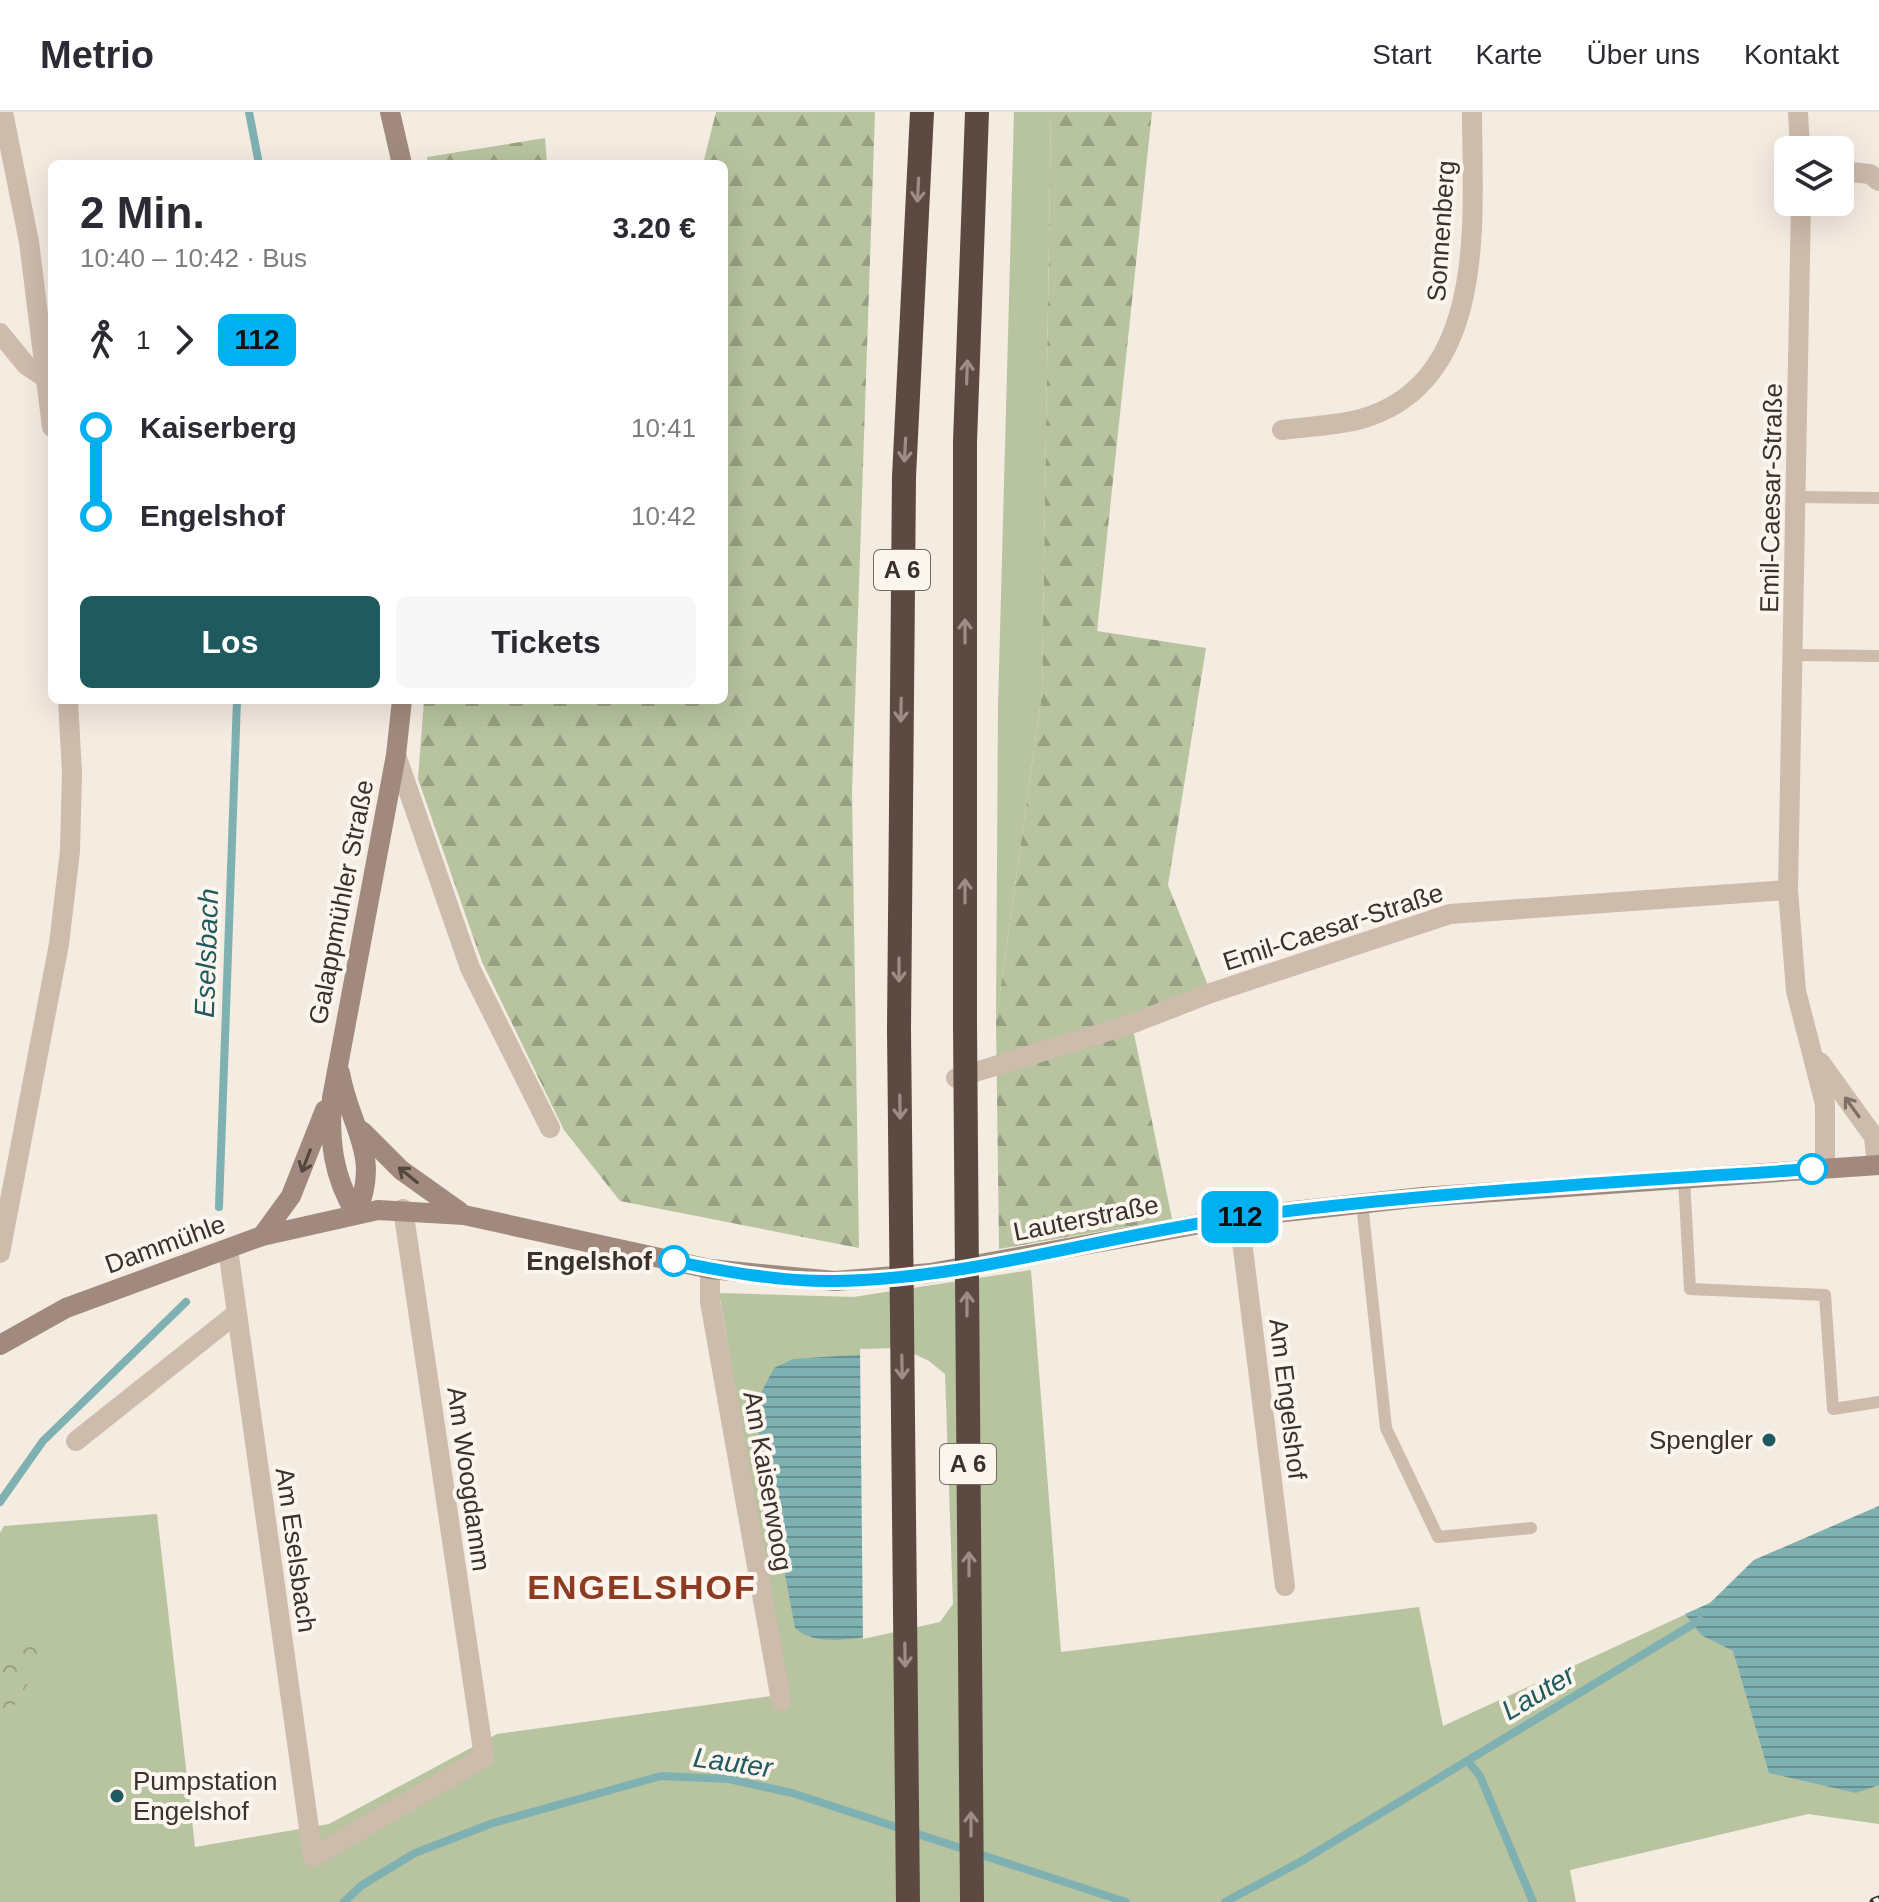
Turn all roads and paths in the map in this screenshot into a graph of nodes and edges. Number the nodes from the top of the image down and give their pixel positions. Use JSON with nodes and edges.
{"nodes":[{"id":1,"x":3,"y":112,"type":"edge"},
{"id":2,"x":390,"y":112,"type":"edge"},
{"id":3,"x":922,"y":112,"type":"edge"},
{"id":4,"x":977,"y":112,"type":"edge"},
{"id":5,"x":1472,"y":112,"type":"edge"},
{"id":6,"x":1798,"y":112,"type":"edge"},
{"id":7,"x":1799,"y":136,"type":"edge"},
{"id":8,"x":401,"y":160,"type":"edge"},
{"id":9,"x":1854,"y":172,"type":"edge"},
{"id":10,"x":1879,"y":181,"type":"edge"},
{"id":11,"x":1801,"y":216,"type":"edge"},
{"id":12,"x":0,"y":333,"type":"edge"},
{"id":13,"x":47,"y":379,"type":"junction"},
{"id":14,"x":48,"y":389,"type":"edge"},
{"id":15,"x":1282,"y":430,"type":"dead end"},
{"id":16,"x":1797,"y":497,"type":"junction"},
{"id":17,"x":1879,"y":498,"type":"edge"},
{"id":18,"x":1794,"y":655,"type":"junction"},
{"id":19,"x":1879,"y":656,"type":"edge"},
{"id":20,"x":68,"y":704,"type":"edge"},
{"id":21,"x":402,"y":704,"type":"edge"},
{"id":22,"x":396,"y":755,"type":"junction"},
{"id":23,"x":1788,"y":890,"type":"junction"},
{"id":24,"x":1814,"y":1055,"type":"junction"},
{"id":25,"x":337,"y":1059,"type":"junction"},
{"id":26,"x":956,"y":1078,"type":"dead end"},
{"id":27,"x":333,"y":1088,"type":"junction"},
{"id":28,"x":358,"y":1128,"type":"junction"},
{"id":29,"x":550,"y":1128,"type":"dead end"},
{"id":30,"x":1878,"y":1165,"type":"edge"},
{"id":31,"x":1825,"y":1168,"type":"junction"},
{"id":32,"x":7,"y":1176,"type":"edge"},
{"id":33,"x":1684,"y":1178,"type":"junction"},
{"id":34,"x":1362,"y":1203,"type":"junction"},
{"id":35,"x":403,"y":1209,"type":"junction"},
{"id":36,"x":356,"y":1214,"type":"junction"},
{"id":37,"x":464,"y":1215,"type":"junction"},
{"id":38,"x":1239,"y":1217,"type":"junction"},
{"id":39,"x":262,"y":1236,"type":"junction"},
{"id":40,"x":228,"y":1249,"type":"junction"},
{"id":41,"x":0,"y":1253,"type":"edge"},
{"id":42,"x":710,"y":1269,"type":"junction"},
{"id":43,"x":237,"y":1313,"type":"junction"},
{"id":44,"x":0,"y":1345,"type":"edge"},
{"id":45,"x":1879,"y":1402,"type":"edge"},
{"id":46,"x":76,"y":1441,"type":"dead end"},
{"id":47,"x":1531,"y":1528,"type":"dead end"},
{"id":48,"x":1285,"y":1586,"type":"dead end"},
{"id":49,"x":781,"y":1701,"type":"dead end"},
{"id":50,"x":313,"y":1857,"type":"joint"},
{"id":51,"x":908,"y":1902,"type":"edge"},
{"id":52,"x":972,"y":1902,"type":"edge"}],
"edges":[{"from":1,"to":13,"type":"street"},
{"from":2,"to":8,"type":"main road"},
{"from":3,"to":51,"type":"highway","number":"A 6","one_way":true,"bridge":true},
{"from":52,"to":4,"type":"highway","number":"A 6","one_way":true,"bridge":true},
{"from":5,"to":15,"type":"street","name":"Sonnenberg"},
{"from":6,"to":7,"type":"street"},
{"from":9,"to":10,"type":"street"},
{"from":11,"to":16,"type":"street","name":"Emil-Caesar-Straße"},
{"from":12,"to":13,"type":"street"},
{"from":13,"to":14,"type":"street"},
{"from":16,"to":17,"type":"lane"},
{"from":16,"to":18,"type":"street","name":"Emil-Caesar-Straße"},
{"from":18,"to":19,"type":"lane"},
{"from":18,"to":23,"type":"street","name":"Emil-Caesar-Straße"},
{"from":20,"to":32,"type":"street"},
{"from":21,"to":22,"type":"main road","name":"Galappmühler Straße"},
{"from":22,"to":25,"type":"main road","name":"Galappmühler Straße"},
{"from":22,"to":29,"type":"street","name":"Galappmühler Straße"},
{"from":23,"to":24,"type":"street","name":"Emil-Caesar-Straße"},
{"from":23,"to":26,"type":"street","name":"Emil-Caesar-Straße"},
{"from":30,"to":24,"type":"street","name":"Emil-Caesar-Straße","one_way":true},
{"from":24,"to":31,"type":"street","name":"Emil-Caesar-Straße"},
{"from":25,"to":27,"type":"main road","name":"Galappmühler Straße"},
{"from":25,"to":28,"type":"main road","name":"Galappmühler Straße"},
{"from":27,"to":36,"type":"main road","name":"Galappmühler Straße"},
{"from":27,"to":39,"type":"main road","one_way":true},
{"from":28,"to":36,"type":"main road","name":"Galappmühler Straße"},
{"from":37,"to":28,"type":"main road","one_way":true},
{"from":30,"to":31,"type":"main road","name":"Lauterstraße"},
{"from":31,"to":33,"type":"main road","name":"Lauterstraße"},
{"from":32,"to":41,"type":"street"},
{"from":33,"to":34,"type":"main road","name":"Lauterstraße"},
{"from":33,"to":45,"type":"lane"},
{"from":34,"to":38,"type":"main road","name":"Lauterstraße"},
{"from":34,"to":47,"type":"lane"},
{"from":35,"to":36,"type":"main road","name":"Lauterstraße"},
{"from":35,"to":37,"type":"main road","name":"Lauterstraße"},
{"from":35,"to":50,"type":"street","name":"Am Woogdamm"},
{"from":36,"to":39,"type":"main road","name":"Dammühle"},
{"from":37,"to":42,"type":"main road","name":"Lauterstraße"},
{"from":38,"to":42,"type":"main road","name":"Lauterstraße"},
{"from":38,"to":48,"type":"street","name":"Am Engelshof"},
{"from":39,"to":40,"type":"main road","name":"Dammühle"},
{"from":40,"to":43,"type":"street","name":"Am Eselsbach"},
{"from":40,"to":44,"type":"main road","name":"Dammühle"},
{"from":42,"to":49,"type":"street","name":"Am Kaiserwoog"},
{"from":43,"to":46,"type":"street"},
{"from":43,"to":50,"type":"street","name":"Am Eselsbach"}]}
